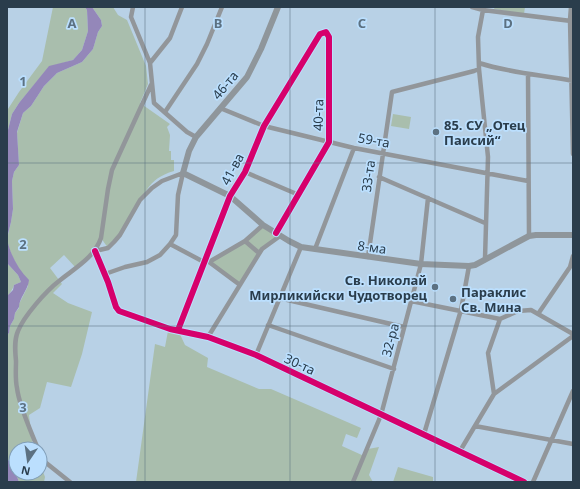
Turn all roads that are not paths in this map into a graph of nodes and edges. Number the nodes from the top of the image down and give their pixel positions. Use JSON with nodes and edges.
{"nodes":[{"id":1,"x":133,"y":7,"type":"edge"},
{"id":2,"x":182,"y":7,"type":"edge"},
{"id":3,"x":222,"y":7,"type":"edge"},
{"id":4,"x":278,"y":7,"type":"edge"},
{"id":5,"x":472,"y":7,"type":"edge"},
{"id":6,"x":571,"y":7,"type":"edge"},
{"id":7,"x":483,"y":10,"type":"junction"},
{"id":8,"x":572,"y":21,"type":"edge"},
{"id":9,"x":326,"y":32,"type":"joint"},
{"id":10,"x":150,"y":63,"type":"junction"},
{"id":11,"x":479,"y":63,"type":"junction"},
{"id":12,"x":479,"y":69,"type":"junction"},
{"id":13,"x":528,"y":74,"type":"junction"},
{"id":14,"x":572,"y":81,"type":"edge"},
{"id":15,"x":152,"y":84,"type":"junction"},
{"id":16,"x":145,"y":101,"type":"junction"},
{"id":17,"x":154,"y":103,"type":"junction"},
{"id":18,"x":220,"y":108,"type":"junction"},
{"id":19,"x":165,"y":112,"type":"junction"},
{"id":20,"x":264,"y":126,"type":"junction"},
{"id":21,"x":196,"y":137,"type":"junction"},
{"id":22,"x":329,"y":142,"type":"junction"},
{"id":23,"x":354,"y":148,"type":"junction"},
{"id":24,"x":383,"y":153,"type":"junction"},
{"id":25,"x":573,"y":154,"type":"edge"},
{"id":26,"x":245,"y":172,"type":"junction"},
{"id":27,"x":487,"y":172,"type":"junction"},
{"id":28,"x":183,"y":173,"type":"junction"},
{"id":29,"x":379,"y":177,"type":"junction"},
{"id":30,"x":528,"y":181,"type":"junction"},
{"id":31,"x":299,"y":195,"type":"junction"},
{"id":32,"x":230,"y":196,"type":"junction"},
{"id":33,"x":428,"y":198,"type":"junction"},
{"id":34,"x":485,"y":223,"type":"junction"},
{"id":35,"x":263,"y":225,"type":"junction"},
{"id":36,"x":278,"y":234,"type":"junction"},
{"id":37,"x":573,"y":235,"type":"edge"},
{"id":38,"x":529,"y":236,"type":"junction"},
{"id":39,"x":245,"y":241,"type":"junction"},
{"id":40,"x":170,"y":244,"type":"junction"},
{"id":41,"x":301,"y":247,"type":"junction"},
{"id":42,"x":315,"y":249,"type":"junction"},
{"id":43,"x":95,"y":251,"type":"junction"},
{"id":44,"x":259,"y":253,"type":"junction"},
{"id":45,"x":573,"y":256,"type":"edge"},
{"id":46,"x":368,"y":257,"type":"junction"},
{"id":47,"x":485,"y":259,"type":"junction"},
{"id":48,"x":207,"y":261,"type":"junction"},
{"id":49,"x":421,"y":264,"type":"junction"},
{"id":50,"x":469,"y":266,"type":"junction"},
{"id":51,"x":105,"y":274,"type":"junction"},
{"id":52,"x":240,"y":285,"type":"junction"},
{"id":53,"x":279,"y":298,"type":"junction"},
{"id":54,"x":412,"y":301,"type":"junction"},
{"id":55,"x":461,"y":310,"type":"junction"},
{"id":56,"x":540,"y":312,"type":"junction"},
{"id":57,"x":500,"y":318,"type":"junction"},
{"id":58,"x":268,"y":325,"type":"junction"},
{"id":59,"x":404,"y":328,"type":"junction"},
{"id":60,"x":178,"y":330,"type":"junction"},
{"id":61,"x":573,"y":335,"type":"edge"},
{"id":62,"x":208,"y":337,"type":"junction"},
{"id":63,"x":256,"y":355,"type":"junction"},
{"id":64,"x":394,"y":370,"type":"junction"},
{"id":65,"x":573,"y":391,"type":"edge"},
{"id":66,"x":494,"y":394,"type":"junction"},
{"id":67,"x":381,"y":415,"type":"junction"},
{"id":68,"x":475,"y":426,"type":"junction"},
{"id":69,"x":424,"y":434,"type":"junction"},
{"id":70,"x":551,"y":440,"type":"junction"},
{"id":71,"x":35,"y":441,"type":"edge"},
{"id":72,"x":573,"y":444,"type":"edge"},
{"id":73,"x":460,"y":451,"type":"junction"},
{"id":74,"x":48,"y":464,"type":"edge"},
{"id":75,"x":70,"y":482,"type":"edge"},
{"id":76,"x":353,"y":482,"type":"edge"},
{"id":77,"x":524,"y":482,"type":"edge"},
{"id":78,"x":533,"y":482,"type":"edge"}],
"edges":[{"from":1,"to":10,"type":"street"},
{"from":2,"to":10,"type":"street"},
{"from":3,"to":19,"type":"street"},
{"from":4,"to":18,"type":"street","name":"46-та"},
{"from":5,"to":7,"type":"street"},
{"from":6,"to":8,"type":"street"},
{"from":7,"to":8,"type":"street"},
{"from":7,"to":11,"type":"street"},
{"from":8,"to":14,"type":"street"},
{"from":9,"to":20,"type":"street","name":"41-ва"},
{"from":9,"to":22,"type":"street","name":"40-та"},
{"from":10,"to":15,"type":"street"},
{"from":11,"to":12,"type":"street"},
{"from":11,"to":13,"type":"street"},
{"from":12,"to":24,"type":"street","name":"33-та"},
{"from":12,"to":27,"type":"street"},
{"from":13,"to":14,"type":"street"},
{"from":13,"to":30,"type":"street"},
{"from":14,"to":25,"type":"street"},
{"from":15,"to":16,"type":"street"},
{"from":15,"to":17,"type":"street"},
{"from":16,"to":17,"type":"street"},
{"from":16,"to":43,"type":"street"},
{"from":17,"to":19,"type":"street"},
{"from":18,"to":20,"type":"street","name":"59-та"},
{"from":18,"to":21,"type":"street","name":"46-та"},
{"from":19,"to":21,"type":"street"},
{"from":20,"to":22,"type":"street","name":"59-та"},
{"from":20,"to":26,"type":"street","name":"41-ва"},
{"from":21,"to":28,"type":"street","name":"46-та"},
{"from":22,"to":23,"type":"street","name":"59-та"},
{"from":22,"to":31,"type":"street","name":"40-та"},
{"from":23,"to":24,"type":"street","name":"59-та"},
{"from":23,"to":42,"type":"street"},
{"from":24,"to":27,"type":"street","name":"59-та"},
{"from":24,"to":29,"type":"street","name":"33-та"},
{"from":26,"to":31,"type":"street"},
{"from":26,"to":32,"type":"street","name":"41-ва"},
{"from":27,"to":30,"type":"street","name":"59-та"},
{"from":27,"to":34,"type":"street"},
{"from":28,"to":32,"type":"street","name":"8-ма"},
{"from":28,"to":40,"type":"street"},
{"from":28,"to":43,"type":"street"},
{"from":29,"to":33,"type":"street"},
{"from":29,"to":46,"type":"street","name":"33-та"},
{"from":30,"to":38,"type":"street"},
{"from":31,"to":36,"type":"street","name":"40-та"},
{"from":32,"to":35,"type":"street","name":"8-ма"},
{"from":32,"to":48,"type":"street","name":"41-ва"},
{"from":33,"to":34,"type":"street"},
{"from":33,"to":49,"type":"street","name":"32-ра"},
{"from":34,"to":47,"type":"street"},
{"from":35,"to":36,"type":"street","name":"8-ма"},
{"from":35,"to":39,"type":"street"},
{"from":36,"to":41,"type":"street","name":"8-ма"},
{"from":36,"to":44,"type":"street","name":"40-та"},
{"from":37,"to":38,"type":"street","name":"8-ма"},
{"from":38,"to":47,"type":"street","name":"8-ма"},
{"from":39,"to":44,"type":"street"},
{"from":39,"to":48,"type":"street"},
{"from":40,"to":48,"type":"street"},
{"from":40,"to":51,"type":"street"},
{"from":41,"to":42,"type":"street","name":"8-ма"},
{"from":41,"to":53,"type":"street"},
{"from":42,"to":46,"type":"street","name":"8-ма"},
{"from":43,"to":51,"type":"street","name":"30-та"},
{"from":43,"to":71,"type":"street"},
{"from":44,"to":52,"type":"street","name":"40-та"},
{"from":45,"to":56,"type":"street"},
{"from":46,"to":49,"type":"street","name":"8-ма"},
{"from":47,"to":50,"type":"street","name":"8-ма"},
{"from":48,"to":52,"type":"street"},
{"from":48,"to":60,"type":"street","name":"41-ва"},
{"from":49,"to":50,"type":"street","name":"8-ма"},
{"from":49,"to":54,"type":"street","name":"32-ра"},
{"from":50,"to":55,"type":"street"},
{"from":51,"to":60,"type":"street","name":"30-та"},
{"from":52,"to":62,"type":"street","name":"40-та"},
{"from":53,"to":58,"type":"street"},
{"from":53,"to":59,"type":"street"},
{"from":54,"to":55,"type":"street"},
{"from":54,"to":59,"type":"street","name":"32-ра"},
{"from":55,"to":57,"type":"street"},
{"from":55,"to":69,"type":"street"},
{"from":56,"to":57,"type":"street"},
{"from":56,"to":61,"type":"street"},
{"from":57,"to":66,"type":"street"},
{"from":58,"to":63,"type":"street"},
{"from":58,"to":64,"type":"street"},
{"from":59,"to":64,"type":"street","name":"32-ра"},
{"from":60,"to":62,"type":"street","name":"30-та"},
{"from":61,"to":66,"type":"street"},
{"from":62,"to":63,"type":"street","name":"30-та"},
{"from":63,"to":67,"type":"street","name":"30-та"},
{"from":64,"to":67,"type":"street","name":"32-ра"},
{"from":65,"to":70,"type":"street"},
{"from":66,"to":68,"type":"street"},
{"from":67,"to":69,"type":"street","name":"30-та"},
{"from":67,"to":76,"type":"street","name":"32-ра"},
{"from":68,"to":70,"type":"street"},
{"from":68,"to":73,"type":"street"},
{"from":69,"to":73,"type":"street","name":"30-та"},
{"from":70,"to":72,"type":"street"},
{"from":70,"to":78,"type":"street"},
{"from":73,"to":77,"type":"street","name":"30-та"},
{"from":74,"to":75,"type":"street"}]}
